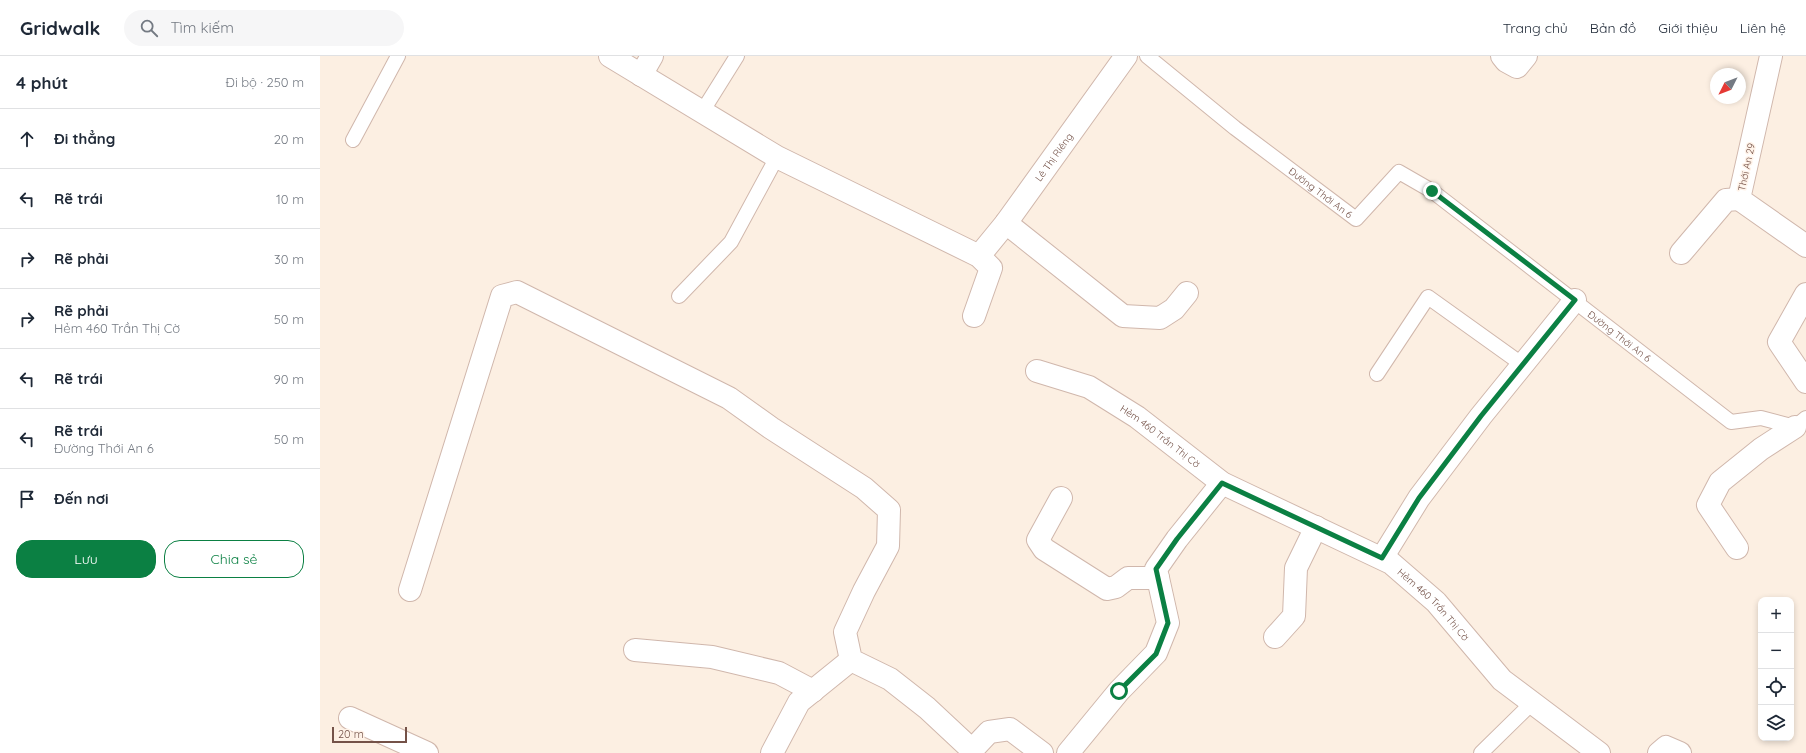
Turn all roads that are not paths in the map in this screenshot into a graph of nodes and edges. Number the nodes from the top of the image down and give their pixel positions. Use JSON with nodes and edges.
{"nodes":[{"id":1,"x":398,"y":56,"type":"edge"},
{"id":2,"x":610,"y":56,"type":"edge"},
{"id":3,"x":652,"y":56,"type":"edge"},
{"id":4,"x":737,"y":56,"type":"edge"},
{"id":5,"x":1126,"y":56,"type":"edge"},
{"id":6,"x":1147,"y":56,"type":"edge"},
{"id":7,"x":1502,"y":56,"type":"edge"},
{"id":8,"x":1526,"y":56,"type":"edge"},
{"id":9,"x":1771,"y":56,"type":"edge"},
{"id":10,"x":641,"y":75,"type":"junction"},
{"id":11,"x":702,"y":112,"type":"junction"},
{"id":12,"x":353,"y":140,"type":"dead end"},
{"id":13,"x":777,"y":157,"type":"junction"},
{"id":14,"x":1739,"y":199,"type":"junction"},
{"id":15,"x":1006,"y":223,"type":"junction"},
{"id":16,"x":1806,"y":246,"type":"edge"},
{"id":17,"x":1681,"y":253,"type":"dead end"},
{"id":18,"x":979,"y":256,"type":"junction"},
{"id":19,"x":1187,"y":293,"type":"dead end"},
{"id":20,"x":1806,"y":294,"type":"edge"},
{"id":21,"x":679,"y":296,"type":"dead end"},
{"id":22,"x":1575,"y":300,"type":"junction"},
{"id":23,"x":974,"y":316,"type":"dead end"},
{"id":24,"x":1523,"y":365,"type":"junction"},
{"id":25,"x":1038,"y":371,"type":"dead end"},
{"id":26,"x":1376,"y":374,"type":"dead end"},
{"id":27,"x":1806,"y":382,"type":"edge"},
{"id":28,"x":1800,"y":423,"type":"edge"},
{"id":29,"x":1222,"y":483,"type":"junction"},
{"id":30,"x":1062,"y":498,"type":"dead end"},
{"id":31,"x":1316,"y":527,"type":"junction"},
{"id":32,"x":1737,"y":548,"type":"dead end"},
{"id":33,"x":1382,"y":558,"type":"junction"},
{"id":34,"x":1158,"y":578,"type":"junction"},
{"id":35,"x":410,"y":590,"type":"dead end"},
{"id":36,"x":1275,"y":637,"type":"dead end"},
{"id":37,"x":635,"y":650,"type":"dead end"},
{"id":38,"x":851,"y":660,"type":"junction"},
{"id":39,"x":813,"y":691,"type":"junction"},
{"id":40,"x":1532,"y":703,"type":"junction"},
{"id":41,"x":350,"y":718,"type":"dead end"},
{"id":42,"x":972,"y":751,"type":"edge"},
{"id":43,"x":427,"y":753,"type":"edge"},
{"id":44,"x":772,"y":753,"type":"edge"},
{"id":45,"x":1042,"y":753,"type":"edge"},
{"id":46,"x":1068,"y":753,"type":"edge"},
{"id":47,"x":1481,"y":753,"type":"edge"},
{"id":48,"x":1599,"y":753,"type":"edge"},
{"id":49,"x":1659,"y":753,"type":"edge"},
{"id":50,"x":1680,"y":753,"type":"edge"}],
"edges":[{"from":1,"to":12,"type":"lane"},
{"from":2,"to":10,"type":"street"},
{"from":3,"to":10,"type":"street"},
{"from":4,"to":11,"type":"lane"},
{"from":5,"to":15,"type":"street","name":"Lê Thị Riêng"},
{"from":6,"to":22,"type":"lane","name":"Đường Thới An 6"},
{"from":7,"to":8,"type":"street"},
{"from":9,"to":14,"type":"street","name":"Thới An 29"},
{"from":10,"to":11,"type":"street"},
{"from":11,"to":13,"type":"street"},
{"from":13,"to":18,"type":"street"},
{"from":13,"to":21,"type":"lane"},
{"from":14,"to":16,"type":"street","name":"Thới An 29"},
{"from":14,"to":17,"type":"street"},
{"from":15,"to":18,"type":"street","name":"Lê Thị Riêng"},
{"from":15,"to":19,"type":"street"},
{"from":18,"to":23,"type":"street"},
{"from":20,"to":27,"type":"street"},
{"from":22,"to":24,"type":"street"},
{"from":22,"to":28,"type":"lane","name":"Đường Thới An 6"},
{"from":24,"to":26,"type":"lane"},
{"from":24,"to":33,"type":"street"},
{"from":25,"to":29,"type":"street","name":"Hẻm 460 Trần Thị Cờ"},
{"from":28,"to":32,"type":"street"},
{"from":29,"to":31,"type":"street","name":"Hẻm 460 Trần Thị Cờ"},
{"from":29,"to":34,"type":"street"},
{"from":30,"to":34,"type":"street"},
{"from":31,"to":33,"type":"street","name":"Hẻm 460 Trần Thị Cờ"},
{"from":31,"to":36,"type":"street"},
{"from":33,"to":40,"type":"street","name":"Hẻm 460 Trần Thị Cờ"},
{"from":34,"to":46,"type":"street"},
{"from":35,"to":38,"type":"street"},
{"from":37,"to":39,"type":"street"},
{"from":38,"to":39,"type":"street"},
{"from":38,"to":42,"type":"street"},
{"from":39,"to":44,"type":"street"},
{"from":40,"to":47,"type":"lane"},
{"from":40,"to":48,"type":"street","name":"Hẻm 460 Trần Thị Cờ"},
{"from":41,"to":43,"type":"street"},
{"from":42,"to":45,"type":"street"},
{"from":49,"to":50,"type":"street"}]}
